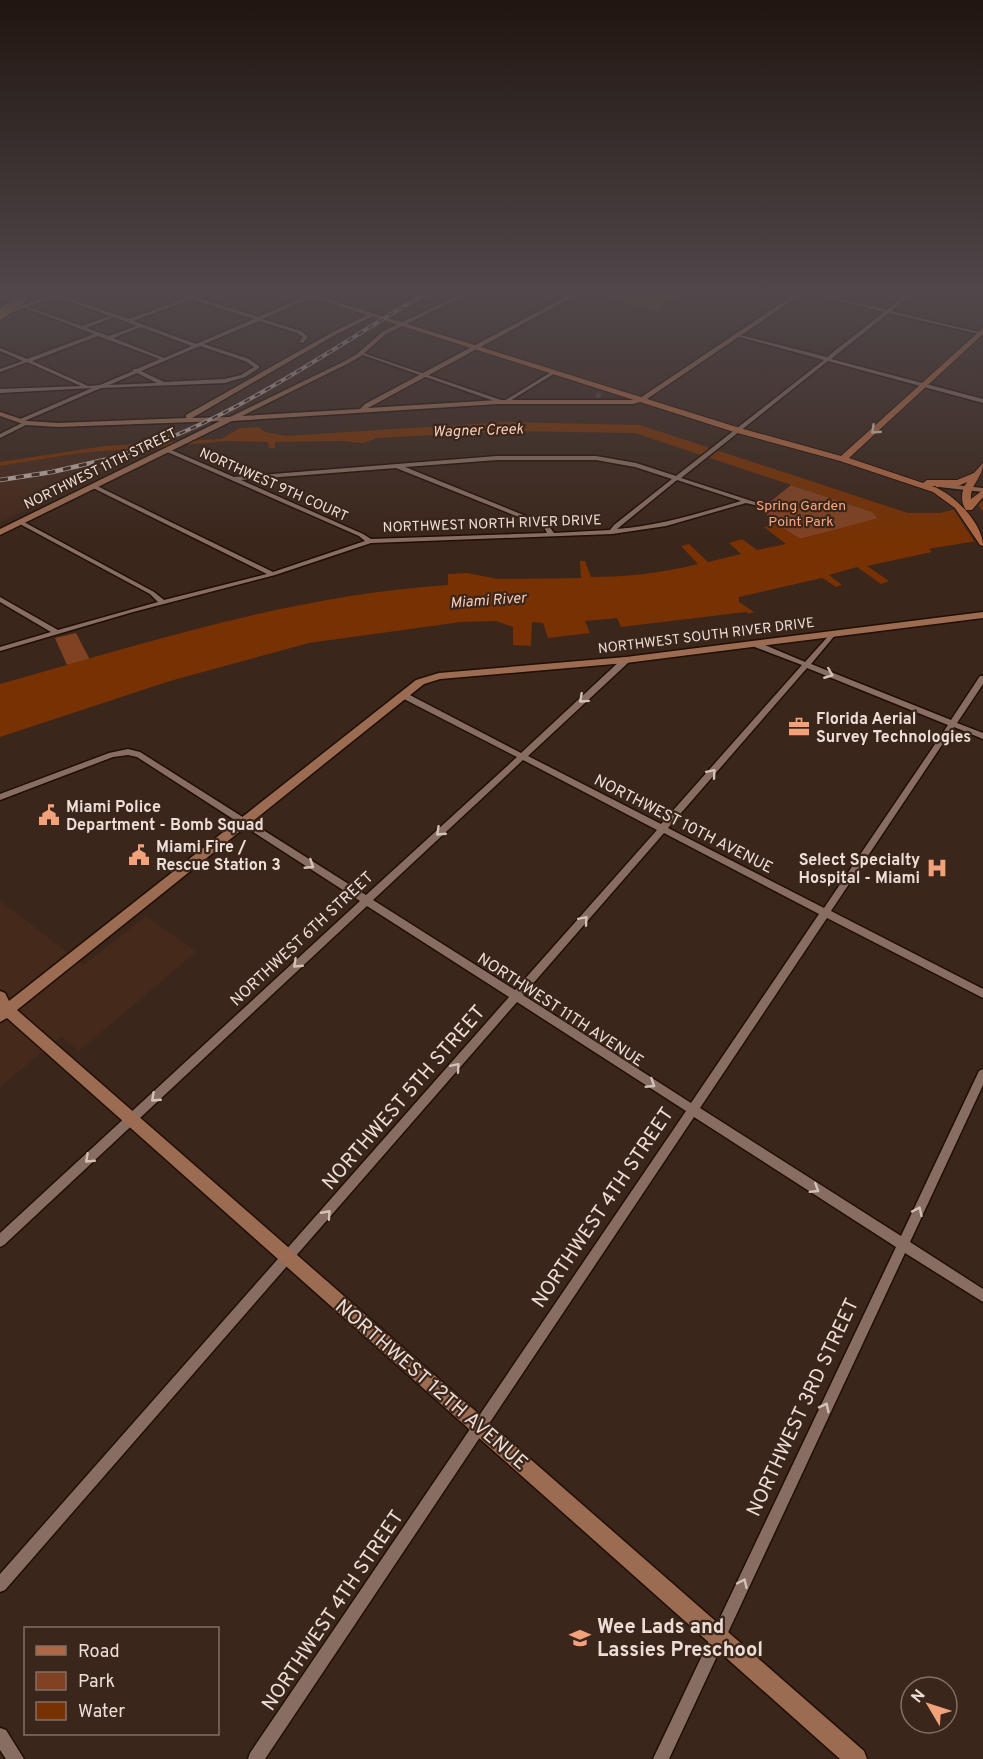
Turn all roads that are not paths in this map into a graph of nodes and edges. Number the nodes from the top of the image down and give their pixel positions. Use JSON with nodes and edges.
{"nodes":[{"id":1,"x":63,"y":376,"type":"edge"},
{"id":2,"x":121,"y":376,"type":"edge"},
{"id":3,"x":148,"y":376,"type":"edge"},
{"id":4,"x":239,"y":376,"type":"edge"},
{"id":5,"x":260,"y":376,"type":"edge"},
{"id":6,"x":316,"y":376,"type":"edge"},
{"id":7,"x":422,"y":376,"type":"edge"},
{"id":8,"x":427,"y":376,"type":"edge"},
{"id":9,"x":548,"y":376,"type":"edge"},
{"id":10,"x":563,"y":376,"type":"edge"},
{"id":11,"x":677,"y":376,"type":"edge"},
{"id":12,"x":805,"y":376,"type":"edge"},
{"id":13,"x":891,"y":376,"type":"edge"},
{"id":14,"x":934,"y":376,"type":"edge"},
{"id":15,"x":164,"y":384,"type":"junction"},
{"id":16,"x":924,"y":385,"type":"junction"},
{"id":17,"x":99,"y":386,"type":"junction"},
{"id":18,"x":88,"y":387,"type":"junction"},
{"id":19,"x":0,"y":391,"type":"edge"},
{"id":20,"x":519,"y":394,"type":"junction"},
{"id":21,"x":535,"y":394,"type":"dead end"},
{"id":22,"x":600,"y":396,"type":"junction"},
{"id":23,"x":642,"y":400,"type":"junction"},
{"id":24,"x":505,"y":401,"type":"junction"},
{"id":25,"x":983,"y":401,"type":"edge"},
{"id":26,"x":203,"y":410,"type":"junction"},
{"id":27,"x":362,"y":411,"type":"junction"},
{"id":28,"x":0,"y":414,"type":"edge"},
{"id":29,"x":213,"y":418,"type":"junction"},
{"id":30,"x":232,"y":418,"type":"junction"},
{"id":31,"x":186,"y":419,"type":"junction"},
{"id":32,"x":23,"y":422,"type":"junction"},
{"id":33,"x":737,"y":430,"type":"junction"},
{"id":34,"x":200,"y":434,"type":"junction"},
{"id":35,"x":0,"y":436,"type":"edge"},
{"id":36,"x":170,"y":449,"type":"junction"},
{"id":37,"x":843,"y":459,"type":"junction"},
{"id":38,"x":395,"y":465,"type":"junction"},
{"id":39,"x":983,"y":466,"type":"edge"},
{"id":40,"x":864,"y":467,"type":"junction"},
{"id":41,"x":975,"y":475,"type":"junction"},
{"id":42,"x":676,"y":478,"type":"junction"},
{"id":43,"x":234,"y":479,"type":"junction"},
{"id":44,"x":939,"y":485,"type":"junction"},
{"id":45,"x":93,"y":486,"type":"junction"},
{"id":46,"x":974,"y":494,"type":"edge"},
{"id":47,"x":744,"y":502,"type":"junction"},
{"id":48,"x":765,"y":507,"type":"dead end"},
{"id":49,"x":20,"y":522,"type":"junction"},
{"id":50,"x":983,"y":528,"type":"edge"},
{"id":51,"x":0,"y":532,"type":"edge"},
{"id":52,"x":612,"y":532,"type":"junction"},
{"id":53,"x":552,"y":535,"type":"junction"},
{"id":54,"x":370,"y":541,"type":"junction"},
{"id":55,"x":983,"y":543,"type":"edge"},
{"id":56,"x":273,"y":574,"type":"junction"},
{"id":57,"x":0,"y":599,"type":"edge"},
{"id":58,"x":163,"y":603,"type":"junction"},
{"id":59,"x":983,"y":615,"type":"edge"},
{"id":60,"x":56,"y":632,"type":"junction"},
{"id":61,"x":834,"y":633,"type":"junction"},
{"id":62,"x":755,"y":644,"type":"junction"},
{"id":63,"x":0,"y":649,"type":"edge"},
{"id":64,"x":626,"y":660,"type":"junction"},
{"id":65,"x":806,"y":664,"type":"junction"},
{"id":66,"x":983,"y":678,"type":"edge"},
{"id":67,"x":403,"y":694,"type":"junction"},
{"id":68,"x":952,"y":724,"type":"junction"},
{"id":69,"x":983,"y":736,"type":"edge"},
{"id":70,"x":522,"y":756,"type":"junction"},
{"id":71,"x":0,"y":797,"type":"edge"},
{"id":72,"x":243,"y":822,"type":"junction"},
{"id":73,"x":663,"y":829,"type":"junction"},
{"id":74,"x":365,"y":901,"type":"junction"},
{"id":75,"x":825,"y":913,"type":"junction"},
{"id":76,"x":983,"y":994,"type":"edge"},
{"id":77,"x":0,"y":997,"type":"edge"},
{"id":78,"x":516,"y":997,"type":"junction"},
{"id":79,"x":2,"y":1012,"type":"edge"},
{"id":80,"x":983,"y":1074,"type":"edge"},
{"id":81,"x":692,"y":1110,"type":"junction"},
{"id":82,"x":132,"y":1119,"type":"junction"},
{"id":83,"x":0,"y":1241,"type":"edge"},
{"id":84,"x":902,"y":1244,"type":"junction"},
{"id":85,"x":288,"y":1257,"type":"junction"},
{"id":86,"x":983,"y":1296,"type":"edge"},
{"id":87,"x":481,"y":1426,"type":"junction"},
{"id":88,"x":0,"y":1585,"type":"edge"},
{"id":89,"x":718,"y":1636,"type":"junction"},
{"id":90,"x":0,"y":1736,"type":"edge"},
{"id":91,"x":16,"y":1759,"type":"edge"},
{"id":92,"x":256,"y":1759,"type":"edge"},
{"id":93,"x":661,"y":1759,"type":"edge"},
{"id":94,"x":856,"y":1759,"type":"edge"}],
"edges":[{"from":1,"to":18,"type":"street"},
{"from":2,"to":17,"type":"street"},
{"from":3,"to":15,"type":"street"},
{"from":4,"to":15,"type":"street"},
{"from":5,"to":26,"type":"street"},
{"from":6,"to":30,"type":"street","name":"NORTHWEST 11TH STREET"},
{"from":7,"to":27,"type":"street"},
{"from":8,"to":24,"type":"street"},
{"from":9,"to":20,"type":"street"},
{"from":10,"to":22,"type":"main road"},
{"from":11,"to":23,"type":"street"},
{"from":12,"to":33,"type":"street"},
{"from":13,"to":16,"type":"street"},
{"from":14,"to":16,"type":"main road"},
{"from":15,"to":17,"type":"street"},
{"from":16,"to":25,"type":"street"},
{"from":16,"to":37,"type":"main road","one_way":true},
{"from":17,"to":18,"type":"street"},
{"from":17,"to":32,"type":"street"},
{"from":18,"to":19,"type":"street"},
{"from":20,"to":21,"type":"street"},
{"from":20,"to":24,"type":"street"},
{"from":22,"to":23,"type":"main road"},
{"from":22,"to":23,"type":"street"},
{"from":22,"to":24,"type":"street"},
{"from":23,"to":33,"type":"main road"},
{"from":24,"to":27,"type":"street"},
{"from":26,"to":29,"type":"street"},
{"from":26,"to":31,"type":"street"},
{"from":27,"to":30,"type":"street"},
{"from":28,"to":32,"type":"street"},
{"from":29,"to":30,"type":"street"},
{"from":29,"to":31,"type":"street"},
{"from":30,"to":34,"type":"street","name":"NORTHWEST 11TH STREET"},
{"from":31,"to":32,"type":"street"},
{"from":31,"to":34,"type":"street"},
{"from":32,"to":35,"type":"street"},
{"from":33,"to":37,"type":"main road"},
{"from":33,"to":42,"type":"street"},
{"from":34,"to":36,"type":"street","name":"NORTHWEST 11TH STREET"},
{"from":36,"to":43,"type":"street","name":"NORTHWEST 9TH COURT"},
{"from":36,"to":45,"type":"street","name":"NORTHWEST 11TH STREET"},
{"from":37,"to":40,"type":"main road"},
{"from":37,"to":44,"type":"main road"},
{"from":38,"to":42,"type":"street"},
{"from":38,"to":43,"type":"street"},
{"from":38,"to":53,"type":"street"},
{"from":39,"to":41,"type":"main road"},
{"from":40,"to":44,"type":"main road"},
{"from":40,"to":55,"type":"main road"},
{"from":41,"to":44,"type":"main road"},
{"from":41,"to":46,"type":"main road"},
{"from":41,"to":46,"type":"main road"},
{"from":42,"to":47,"type":"street"},
{"from":42,"to":52,"type":"street"},
{"from":43,"to":54,"type":"street","name":"NORTHWEST 9TH COURT"},
{"from":44,"to":46,"type":"main road"},
{"from":45,"to":49,"type":"street","name":"NORTHWEST 11TH STREET"},
{"from":45,"to":56,"type":"street"},
{"from":46,"to":50,"type":"main road"},
{"from":47,"to":48,"type":"street"},
{"from":47,"to":52,"type":"street","name":"NORTHWEST NORTH RIVER DRIVE"},
{"from":49,"to":51,"type":"street","name":"NORTHWEST 11TH STREET"},
{"from":49,"to":58,"type":"street"},
{"from":52,"to":53,"type":"street","name":"NORTHWEST NORTH RIVER DRIVE"},
{"from":53,"to":54,"type":"street","name":"NORTHWEST NORTH RIVER DRIVE"},
{"from":54,"to":56,"type":"street","name":"NORTHWEST NORTH RIVER DRIVE"},
{"from":56,"to":58,"type":"street","name":"NORTHWEST NORTH RIVER DRIVE"},
{"from":57,"to":60,"type":"street"},
{"from":58,"to":60,"type":"street","name":"NORTHWEST NORTH RIVER DRIVE"},
{"from":59,"to":61,"type":"street","name":"NORTHWEST SOUTH RIVER DRIVE"},
{"from":60,"to":63,"type":"street","name":"NORTHWEST NORTH RIVER DRIVE"},
{"from":61,"to":62,"type":"street","name":"NORTHWEST SOUTH RIVER DRIVE"},
{"from":61,"to":65,"type":"street","name":"NORTHWEST 5TH STREET"},
{"from":62,"to":64,"type":"street","name":"NORTHWEST SOUTH RIVER DRIVE"},
{"from":62,"to":65,"type":"street"},
{"from":64,"to":67,"type":"street","name":"NORTHWEST SOUTH RIVER DRIVE"},
{"from":64,"to":70,"type":"street","name":"NORTHWEST 6TH STREET","one_way":true},
{"from":65,"to":68,"type":"street","one_way":true},
{"from":73,"to":65,"type":"street","name":"NORTHWEST 5TH STREET","one_way":true},
{"from":66,"to":68,"type":"street","name":"NORTHWEST 4TH STREET"},
{"from":67,"to":70,"type":"street","name":"NORTHWEST 10TH AVENUE"},
{"from":67,"to":72,"type":"street"},
{"from":68,"to":69,"type":"street"},
{"from":68,"to":75,"type":"street","name":"NORTHWEST 4TH STREET"},
{"from":70,"to":73,"type":"street","name":"NORTHWEST 10TH AVENUE"},
{"from":70,"to":74,"type":"street","name":"NORTHWEST 6TH STREET","one_way":true},
{"from":71,"to":72,"type":"street","name":"NORTHWEST 11TH AVENUE"},
{"from":72,"to":74,"type":"street","name":"NORTHWEST 11TH AVENUE","one_way":true},
{"from":72,"to":79,"type":"street"},
{"from":73,"to":75,"type":"street","name":"NORTHWEST 10TH AVENUE"},
{"from":78,"to":73,"type":"street","name":"NORTHWEST 5TH STREET","one_way":true},
{"from":74,"to":78,"type":"street","name":"NORTHWEST 11TH AVENUE"},
{"from":74,"to":82,"type":"street","name":"NORTHWEST 6TH STREET","one_way":true},
{"from":75,"to":76,"type":"street","name":"NORTHWEST 10TH AVENUE"},
{"from":75,"to":81,"type":"street","name":"NORTHWEST 4TH STREET"},
{"from":77,"to":79,"type":"street","name":"NORTHWEST 12TH AVENUE"},
{"from":78,"to":81,"type":"street","name":"NORTHWEST 11TH AVENUE","one_way":true},
{"from":85,"to":78,"type":"street","name":"NORTHWEST 5TH STREET","one_way":true},
{"from":79,"to":82,"type":"street","name":"NORTHWEST 12TH AVENUE"},
{"from":84,"to":80,"type":"street","name":"NORTHWEST 3RD STREET","one_way":true},
{"from":81,"to":84,"type":"street","name":"NORTHWEST 11TH AVENUE","one_way":true},
{"from":81,"to":87,"type":"street","name":"NORTHWEST 4TH STREET"},
{"from":82,"to":83,"type":"street","name":"NORTHWEST 6TH STREET","one_way":true},
{"from":82,"to":85,"type":"street","name":"NORTHWEST 12TH AVENUE"},
{"from":84,"to":86,"type":"street","name":"NORTHWEST 11TH AVENUE"},
{"from":89,"to":84,"type":"street","name":"NORTHWEST 3RD STREET","one_way":true},
{"from":85,"to":87,"type":"street","name":"NORTHWEST 12TH AVENUE"},
{"from":85,"to":88,"type":"street","name":"NORTHWEST 5TH STREET"},
{"from":87,"to":89,"type":"street","name":"NORTHWEST 12TH AVENUE"},
{"from":87,"to":92,"type":"street","name":"NORTHWEST 4TH STREET"},
{"from":89,"to":93,"type":"street","name":"NORTHWEST 3RD STREET"},
{"from":89,"to":94,"type":"street","name":"NORTHWEST 12TH AVENUE"},
{"from":90,"to":91,"type":"street"}]}
